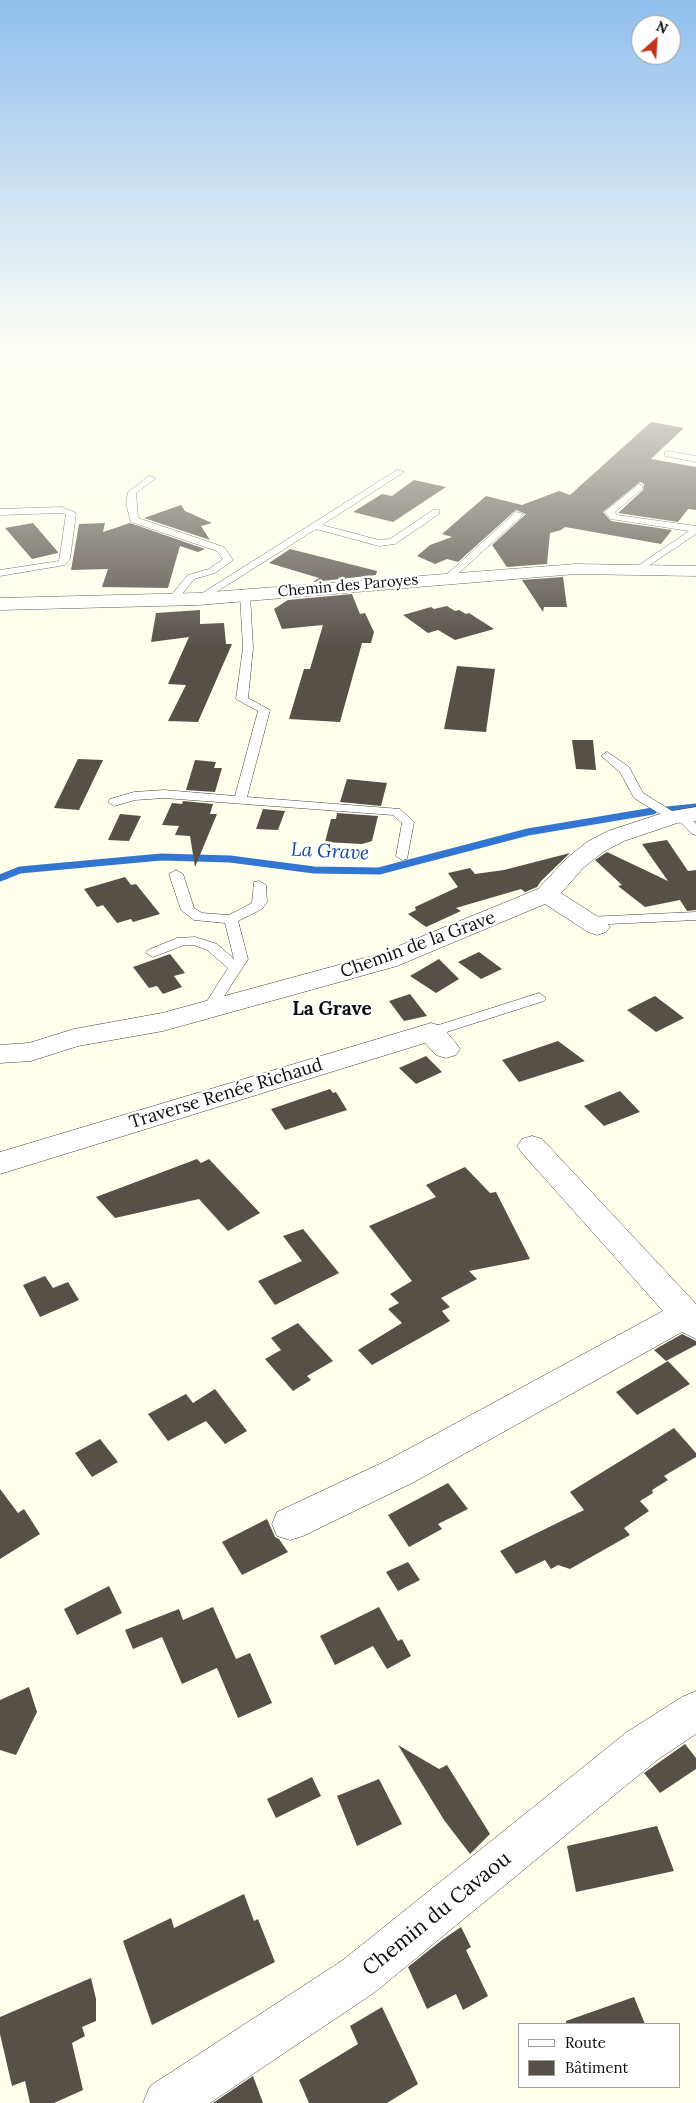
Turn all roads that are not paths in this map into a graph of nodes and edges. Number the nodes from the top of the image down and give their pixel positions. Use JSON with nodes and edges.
{"nodes":[{"id":1,"x":668,"y":454,"type":"dead end"},
{"id":2,"x":696,"y":459,"type":"edge"},
{"id":3,"x":400,"y":472,"type":"dead end"},
{"id":4,"x":152,"y":478,"type":"dead end"},
{"id":5,"x":639,"y":487,"type":"dead end"},
{"id":6,"x":0,"y":512,"type":"edge"},
{"id":7,"x":436,"y":512,"type":"dead end"},
{"id":8,"x":518,"y":514,"type":"dead end"},
{"id":9,"x":316,"y":526,"type":"junction"},
{"id":10,"x":696,"y":530,"type":"edge"},
{"id":11,"x":636,"y":571,"type":"junction"},
{"id":12,"x":696,"y":571,"type":"edge"},
{"id":13,"x":0,"y":573,"type":"edge"},
{"id":14,"x":448,"y":578,"type":"junction"},
{"id":15,"x":245,"y":594,"type":"junction"},
{"id":16,"x":198,"y":599,"type":"junction"},
{"id":17,"x":172,"y":600,"type":"junction"},
{"id":18,"x":0,"y":604,"type":"edge"},
{"id":19,"x":606,"y":756,"type":"dead end"},
{"id":20,"x":240,"y":800,"type":"junction"},
{"id":21,"x":114,"y":802,"type":"dead end"},
{"id":22,"x":687,"y":819,"type":"edge"},
{"id":23,"x":402,"y":856,"type":"dead end"},
{"id":24,"x":176,"y":874,"type":"dead end"},
{"id":25,"x":259,"y":885,"type":"dead end"},
{"id":26,"x":547,"y":894,"type":"junction"},
{"id":27,"x":696,"y":916,"type":"edge"},
{"id":28,"x":231,"y":919,"type":"junction"},
{"id":29,"x":592,"y":924,"type":"joint"},
{"id":30,"x":153,"y":952,"type":"dead end"},
{"id":31,"x":234,"y":966,"type":"junction"},
{"id":32,"x":539,"y":998,"type":"dead end"},
{"id":33,"x":209,"y":1009,"type":"junction"},
{"id":34,"x":438,"y":1040,"type":"joint"},
{"id":35,"x":0,"y":1054,"type":"edge"},
{"id":36,"x":532,"y":1146,"type":"dead end"},
{"id":37,"x":0,"y":1163,"type":"edge"},
{"id":38,"x":690,"y":1320,"type":"edge"},
{"id":39,"x":290,"y":1524,"type":"dead end"},
{"id":40,"x":696,"y":1711,"type":"edge"},
{"id":41,"x":167,"y":2103,"type":"edge"}],
"edges":[{"from":1,"to":2,"type":"lane"},
{"from":3,"to":9,"type":"lane"},
{"from":4,"to":17,"type":"lane"},
{"from":5,"to":10,"type":"lane"},
{"from":6,"to":13,"type":"lane"},
{"from":7,"to":9,"type":"lane"},
{"from":8,"to":14,"type":"lane"},
{"from":9,"to":16,"type":"lane"},
{"from":10,"to":11,"type":"lane"},
{"from":11,"to":12,"type":"street","name":"Chemin des Paroyes"},
{"from":11,"to":14,"type":"street","name":"Chemin des Paroyes"},
{"from":14,"to":15,"type":"street","name":"Chemin des Paroyes"},
{"from":15,"to":16,"type":"street","name":"Chemin des Paroyes"},
{"from":15,"to":20,"type":"lane"},
{"from":16,"to":17,"type":"street","name":"Chemin des Paroyes"},
{"from":17,"to":18,"type":"street","name":"Chemin des Paroyes"},
{"from":19,"to":22,"type":"lane"},
{"from":20,"to":21,"type":"lane"},
{"from":20,"to":23,"type":"lane"},
{"from":22,"to":26,"type":"street","name":"Chemin de la Grave"},
{"from":24,"to":28,"type":"lane"},
{"from":25,"to":28,"type":"lane"},
{"from":26,"to":29,"type":"street"},
{"from":26,"to":33,"type":"street","name":"Chemin de la Grave"},
{"from":27,"to":29,"type":"lane"},
{"from":28,"to":31,"type":"lane"},
{"from":30,"to":31,"type":"lane"},
{"from":31,"to":33,"type":"lane"},
{"from":32,"to":34,"type":"lane"},
{"from":33,"to":35,"type":"street","name":"Chemin de la Grave"},
{"from":34,"to":37,"type":"street","name":"Traverse Renée Richaud"},
{"from":36,"to":38,"type":"street"},
{"from":38,"to":39,"type":"street"},
{"from":40,"to":41,"type":"street","name":"Chemin du Cavaou"}]}
